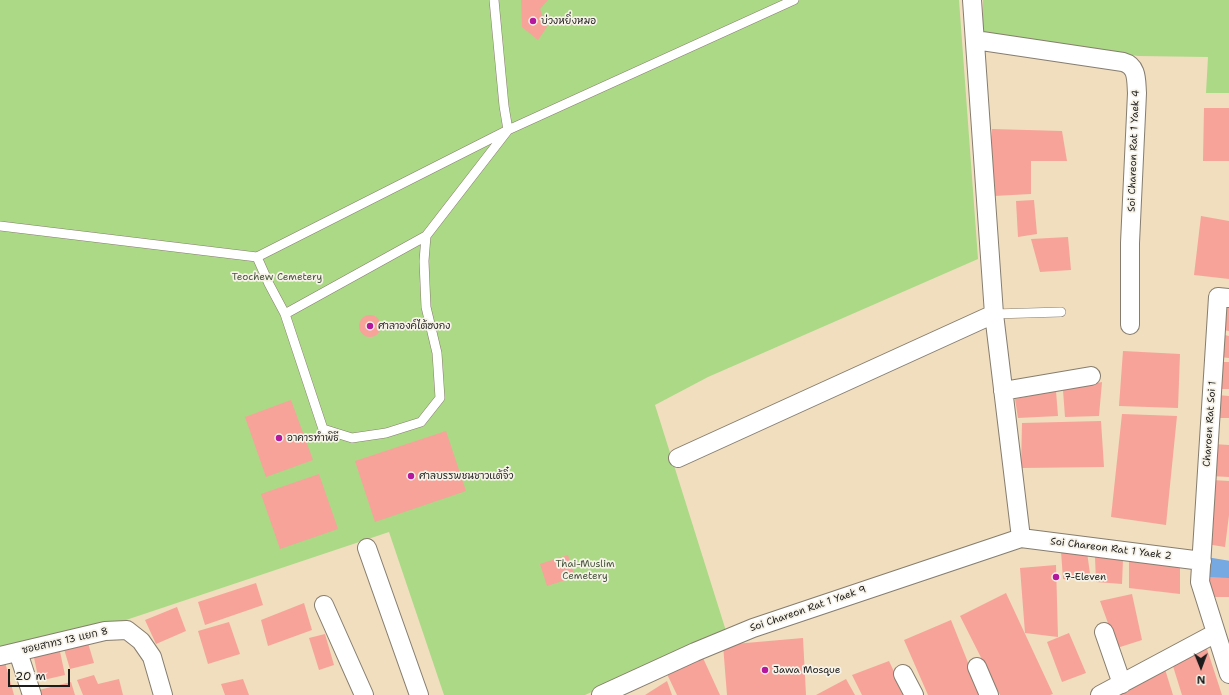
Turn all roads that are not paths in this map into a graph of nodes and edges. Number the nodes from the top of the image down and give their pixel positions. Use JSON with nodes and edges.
{"nodes":[{"id":1,"x":494,"y":0,"type":"edge"},
{"id":2,"x":794,"y":0,"type":"edge"},
{"id":3,"x":972,"y":0,"type":"edge"},
{"id":4,"x":975,"y":40,"type":"junction"},
{"id":5,"x":508,"y":130,"type":"junction"},
{"id":6,"x":0,"y":226,"type":"edge"},
{"id":7,"x":426,"y":236,"type":"junction"},
{"id":8,"x":257,"y":257,"type":"junction"},
{"id":9,"x":1229,"y":298,"type":"edge"},
{"id":10,"x":1061,"y":312,"type":"dead end"},
{"id":11,"x":285,"y":314,"type":"junction"},
{"id":12,"x":994,"y":314,"type":"junction"},
{"id":13,"x":1130,"y":325,"type":"dead end"},
{"id":14,"x":1091,"y":376,"type":"dead end"},
{"id":15,"x":1003,"y":391,"type":"junction"},
{"id":16,"x":678,"y":458,"type":"dead end"},
{"id":17,"x":1021,"y":538,"type":"junction"},
{"id":18,"x":368,"y":548,"type":"dead end"},
{"id":19,"x":1202,"y":561,"type":"junction"},
{"id":20,"x":324,"y":605,"type":"dead end"},
{"id":21,"x":1104,"y":632,"type":"dead end"},
{"id":22,"x":1216,"y":633,"type":"junction"},
{"id":23,"x":18,"y":652,"type":"junction"},
{"id":24,"x":0,"y":656,"type":"edge"},
{"id":25,"x":976,"y":667,"type":"dead end"},
{"id":26,"x":903,"y":674,"type":"dead end"},
{"id":27,"x":1229,"y":674,"type":"edge"},
{"id":28,"x":1122,"y":684,"type":"junction"},
{"id":29,"x":32,"y":695,"type":"edge"},
{"id":30,"x":163,"y":695,"type":"edge"},
{"id":31,"x":364,"y":695,"type":"edge"},
{"id":32,"x":419,"y":695,"type":"edge"},
{"id":33,"x":601,"y":695,"type":"edge"},
{"id":34,"x":914,"y":695,"type":"edge"},
{"id":35,"x":989,"y":695,"type":"edge"},
{"id":36,"x":1100,"y":695,"type":"edge"}],
"edges":[{"from":1,"to":5,"type":"lane"},
{"from":2,"to":5,"type":"lane"},
{"from":3,"to":4,"type":"street"},
{"from":4,"to":12,"type":"street"},
{"from":4,"to":13,"type":"street","name":"Soi Chareon Rat 1 Yaek 4"},
{"from":5,"to":7,"type":"lane"},
{"from":5,"to":8,"type":"lane"},
{"from":6,"to":8,"type":"lane"},
{"from":7,"to":11,"type":"lane"},
{"from":7,"to":11,"type":"lane"},
{"from":8,"to":11,"type":"lane"},
{"from":9,"to":19,"type":"street","name":"Charoen Rat Soi 1"},
{"from":10,"to":12,"type":"lane"},
{"from":12,"to":15,"type":"street"},
{"from":12,"to":16,"type":"street"},
{"from":14,"to":15,"type":"street"},
{"from":15,"to":17,"type":"street"},
{"from":17,"to":19,"type":"street","name":"Soi Chareon Rat 1 Yaek 2"},
{"from":17,"to":33,"type":"street","name":"Soi Chareon Rat 1 Yaek 9"},
{"from":18,"to":32,"type":"street"},
{"from":19,"to":22,"type":"street"},
{"from":20,"to":31,"type":"street"},
{"from":21,"to":28,"type":"street"},
{"from":22,"to":27,"type":"street"},
{"from":22,"to":28,"type":"street"},
{"from":23,"to":24,"type":"street","name":"ซอยสาทร 13 แยก 8"},
{"from":23,"to":29,"type":"street"},
{"from":23,"to":30,"type":"street","name":"ซอยสาทร 13 แยก 8"},
{"from":25,"to":35,"type":"street"},
{"from":26,"to":34,"type":"street"},
{"from":28,"to":36,"type":"street"}]}
